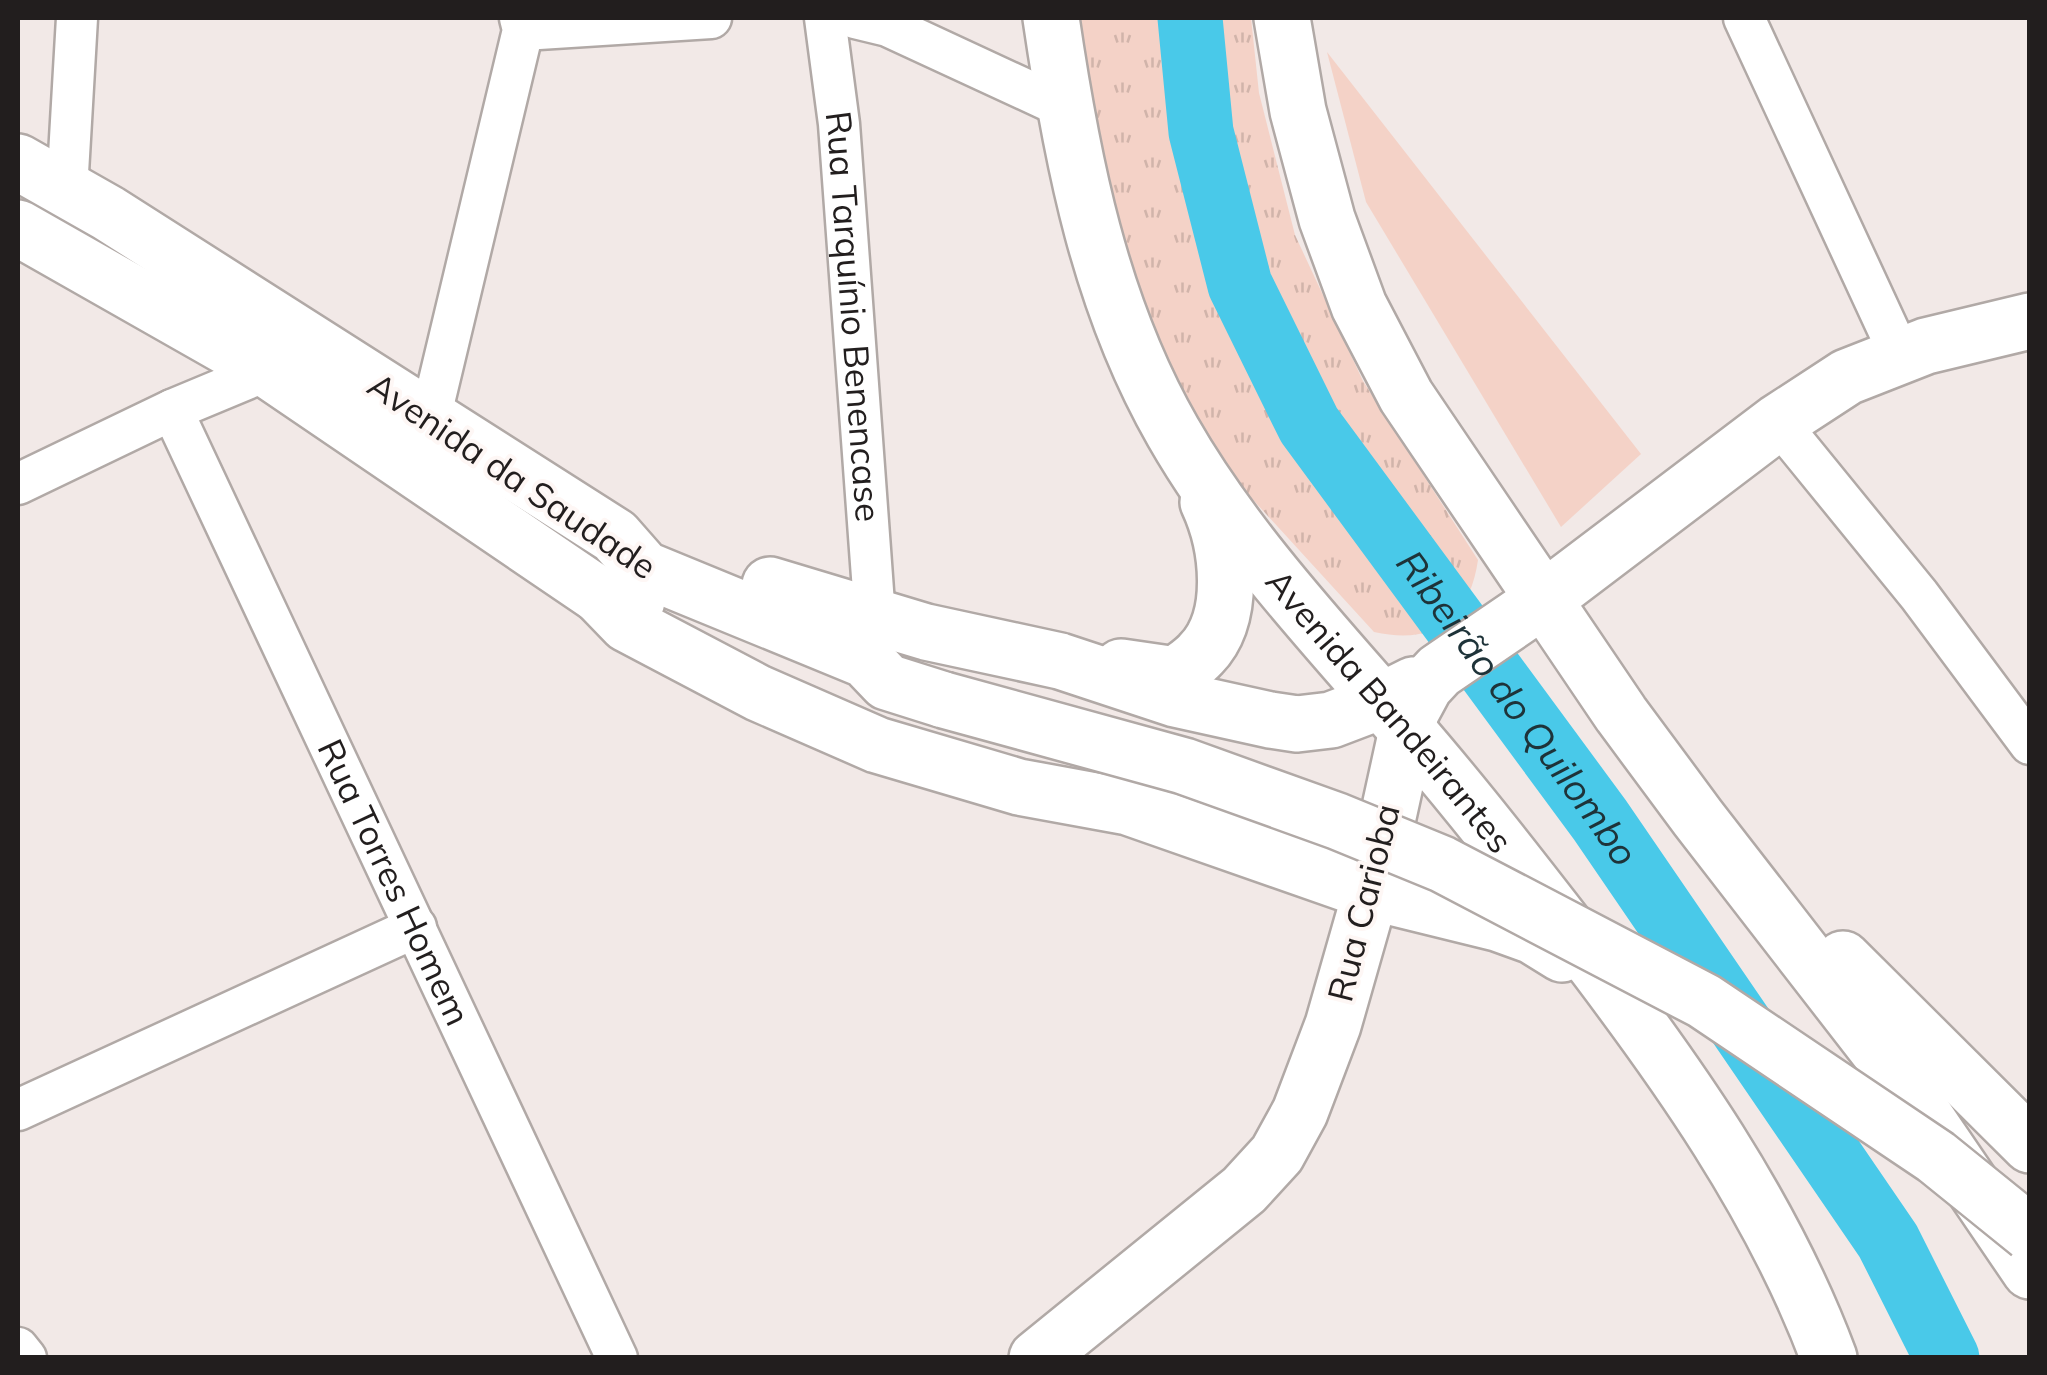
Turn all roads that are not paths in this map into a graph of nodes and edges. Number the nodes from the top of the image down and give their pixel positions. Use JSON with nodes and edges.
{"nodes":[{"id":1,"x":77,"y":18,"type":"edge"},
{"id":2,"x":712,"y":18,"type":"edge"},
{"id":3,"x":825,"y":18,"type":"edge"},
{"id":4,"x":855,"y":18,"type":"edge"},
{"id":5,"x":1051,"y":18,"type":"edge"},
{"id":6,"x":1282,"y":18,"type":"edge"},
{"id":7,"x":1744,"y":18,"type":"edge"},
{"id":8,"x":522,"y":24,"type":"edge"},
{"id":9,"x":1064,"y":107,"type":"junction"},
{"id":10,"x":18,"y":162,"type":"edge"},
{"id":11,"x":67,"y":190,"type":"junction"},
{"id":12,"x":18,"y":228,"type":"edge"},
{"id":13,"x":2030,"y":321,"type":"edge"},
{"id":14,"x":1900,"y":356,"type":"junction"},
{"id":15,"x":268,"y":370,"type":"junction"},
{"id":16,"x":172,"y":410,"type":"junction"},
{"id":17,"x":430,"y":419,"type":"junction"},
{"id":18,"x":1778,"y":422,"type":"junction"},
{"id":19,"x":1173,"y":432,"type":"junction"},
{"id":20,"x":18,"y":484,"type":"edge"},
{"id":21,"x":615,"y":536,"type":"junction"},
{"id":22,"x":600,"y":595,"type":"junction"},
{"id":23,"x":1530,"y":609,"type":"junction"},
{"id":24,"x":875,"y":618,"type":"junction"},
{"id":25,"x":1060,"y":661,"type":"junction"},
{"id":26,"x":887,"y":682,"type":"junction"},
{"id":27,"x":1990,"y":695,"type":"junction"},
{"id":28,"x":1175,"y":699,"type":"junction"},
{"id":29,"x":2030,"y":703,"type":"edge"},
{"id":30,"x":1394,"y":715,"type":"junction"},
{"id":31,"x":2030,"y":744,"type":"edge"},
{"id":32,"x":1128,"y":807,"type":"junction"},
{"id":33,"x":1698,"y":818,"type":"junction"},
{"id":34,"x":1372,"y":892,"type":"junction"},
{"id":35,"x":416,"y":926,"type":"junction"},
{"id":36,"x":1615,"y":992,"type":"junction"},
{"id":37,"x":18,"y":1110,"type":"edge"},
{"id":38,"x":2030,"y":1145,"type":"edge"},
{"id":39,"x":2030,"y":1233,"type":"edge"},
{"id":40,"x":2030,"y":1270,"type":"edge"},
{"id":41,"x":18,"y":1348,"type":"edge"},
{"id":42,"x":26,"y":1358,"type":"edge"},
{"id":43,"x":618,"y":1358,"type":"edge"},
{"id":44,"x":1038,"y":1358,"type":"edge"},
{"id":45,"x":1830,"y":1358,"type":"edge"}],
"edges":[{"from":1,"to":11,"type":"street"},
{"from":2,"to":8,"type":"street"},
{"from":3,"to":24,"type":"street","name":"Rua Tarquínio Benencase"},
{"from":4,"to":9,"type":"street"},
{"from":5,"to":9,"type":"main road","name":"Avenida Bandeirantes"},
{"from":6,"to":23,"type":"main road"},
{"from":7,"to":14,"type":"street"},
{"from":8,"to":17,"type":"street"},
{"from":9,"to":19,"type":"main road","name":"Avenida Bandeirantes"},
{"from":10,"to":11,"type":"main road","name":"Avenida da Saudade"},
{"from":11,"to":17,"type":"main road","name":"Avenida da Saudade"},
{"from":12,"to":15,"type":"main road","name":"Avenida da Saudade"},
{"from":13,"to":14,"type":"main road"},
{"from":14,"to":18,"type":"main road"},
{"from":15,"to":16,"type":"street"},
{"from":15,"to":22,"type":"main road","name":"Avenida da Saudade"},
{"from":16,"to":20,"type":"street"},
{"from":16,"to":35,"type":"street","name":"Rua Torres Homem"},
{"from":17,"to":21,"type":"main road","name":"Avenida da Saudade"},
{"from":18,"to":23,"type":"main road"},
{"from":18,"to":27,"type":"street"},
{"from":19,"to":25,"type":"main road"},
{"from":19,"to":30,"type":"main road","name":"Avenida Bandeirantes"},
{"from":21,"to":24,"type":"main road"},
{"from":21,"to":26,"type":"main road","name":"Avenida da Saudade"},
{"from":22,"to":26,"type":"main road","name":"Avenida da Saudade"},
{"from":22,"to":32,"type":"main road"},
{"from":23,"to":30,"type":"main road"},
{"from":23,"to":33,"type":"main road"},
{"from":24,"to":25,"type":"main road"},
{"from":25,"to":28,"type":"main road"},
{"from":26,"to":39,"type":"main road","bridge":true},
{"from":27,"to":29,"type":"street"},
{"from":27,"to":31,"type":"street"},
{"from":28,"to":30,"type":"main road"},
{"from":28,"to":32,"type":"main road"},
{"from":30,"to":34,"type":"main road","name":"Rua Carioba"},
{"from":30,"to":36,"type":"main road","name":"Avenida Bandeirantes"},
{"from":32,"to":34,"type":"main road"},
{"from":33,"to":38,"type":"main road"},
{"from":33,"to":40,"type":"main road"},
{"from":34,"to":36,"type":"main road"},
{"from":34,"to":44,"type":"main road","name":"Rua Carioba"},
{"from":35,"to":37,"type":"street"},
{"from":35,"to":43,"type":"street","name":"Rua Torres Homem"},
{"from":36,"to":45,"type":"main road","name":"Avenida Bandeirantes"},
{"from":41,"to":42,"type":"street"}]}
